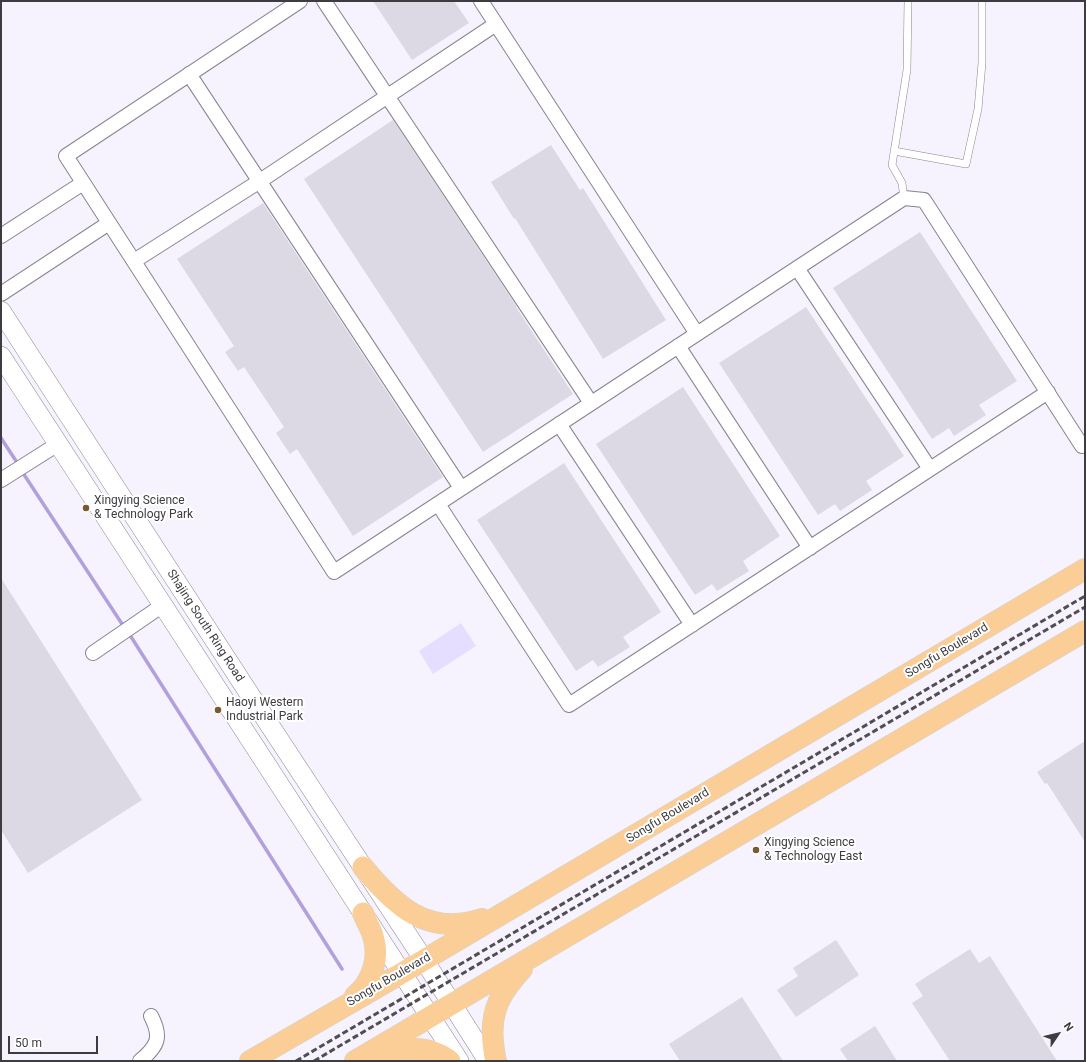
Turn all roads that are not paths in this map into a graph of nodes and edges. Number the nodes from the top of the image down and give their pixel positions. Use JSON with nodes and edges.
{"nodes":[{"id":1,"x":300,"y":1,"type":"edge"},
{"id":2,"x":324,"y":1,"type":"edge"},
{"id":3,"x":481,"y":1,"type":"edge"},
{"id":4,"x":908,"y":1,"type":"edge"},
{"id":5,"x":982,"y":1,"type":"edge"},
{"id":6,"x":496,"y":24,"type":"junction"},
{"id":7,"x":189,"y":74,"type":"junction"},
{"id":8,"x":388,"y":96,"type":"junction"},
{"id":9,"x":894,"y":151,"type":"junction"},
{"id":10,"x":260,"y":181,"type":"junction"},
{"id":11,"x":83,"y":183,"type":"junction"},
{"id":12,"x":904,"y":198,"type":"junction"},
{"id":13,"x":108,"y":223,"type":"junction"},
{"id":14,"x":1,"y":236,"type":"edge"},
{"id":15,"x":134,"y":261,"type":"junction"},
{"id":16,"x":797,"y":268,"type":"junction"},
{"id":17,"x":1,"y":294,"type":"edge"},
{"id":18,"x":1,"y":311,"type":"edge"},
{"id":19,"x":697,"y":334,"type":"junction"},
{"id":20,"x":678,"y":346,"type":"junction"},
{"id":21,"x":1,"y":356,"type":"edge"},
{"id":22,"x":1048,"y":392,"type":"junction"},
{"id":23,"x":591,"y":403,"type":"junction"},
{"id":24,"x":559,"y":424,"type":"junction"},
{"id":25,"x":58,"y":444,"type":"junction"},
{"id":26,"x":1082,"y":446,"type":"dead end"},
{"id":27,"x":930,"y":470,"type":"junction"},
{"id":28,"x":4,"y":478,"type":"edge"},
{"id":29,"x":461,"y":488,"type":"junction"},
{"id":30,"x":438,"y":504,"type":"junction"},
{"id":31,"x":810,"y":548,"type":"junction"},
{"id":32,"x":1085,"y":569,"type":"edge"},
{"id":33,"x":163,"y":605,"type":"junction"},
{"id":34,"x":692,"y":625,"type":"junction"},
{"id":35,"x":1085,"y":631,"type":"edge"},
{"id":36,"x":93,"y":653,"type":"dead end"},
{"id":37,"x":363,"y":867,"type":"junction"},
{"id":38,"x":507,"y":911,"type":"junction"},
{"id":39,"x":363,"y":913,"type":"junction"},
{"id":40,"x":531,"y":958,"type":"junction"},
{"id":41,"x":424,"y":960,"type":"junction"},
{"id":42,"x":402,"y":973,"type":"junction"},
{"id":43,"x":452,"y":1005,"type":"junction"},
{"id":44,"x":342,"y":1008,"type":"junction"},
{"id":45,"x":151,"y":1016,"type":"dead end"},
{"id":46,"x":431,"y":1017,"type":"junction"},
{"id":47,"x":140,"y":1061,"type":"edge"},
{"id":48,"x":250,"y":1061,"type":"edge"},
{"id":49,"x":356,"y":1061,"type":"edge"},
{"id":50,"x":450,"y":1061,"type":"edge"},
{"id":51,"x":459,"y":1061,"type":"edge"},
{"id":52,"x":488,"y":1061,"type":"edge"},
{"id":53,"x":496,"y":1061,"type":"edge"}],
"edges":[{"from":1,"to":7,"type":"street"},
{"from":2,"to":8,"type":"street"},
{"from":3,"to":6,"type":"street"},
{"from":4,"to":9,"type":"lane"},
{"from":5,"to":9,"type":"lane"},
{"from":6,"to":8,"type":"street"},
{"from":6,"to":19,"type":"street"},
{"from":7,"to":10,"type":"street"},
{"from":7,"to":11,"type":"street"},
{"from":8,"to":10,"type":"street"},
{"from":8,"to":23,"type":"street"},
{"from":9,"to":12,"type":"lane"},
{"from":10,"to":15,"type":"street"},
{"from":10,"to":29,"type":"street"},
{"from":11,"to":13,"type":"street"},
{"from":11,"to":14,"type":"street"},
{"from":12,"to":16,"type":"street"},
{"from":12,"to":22,"type":"street"},
{"from":13,"to":15,"type":"street"},
{"from":13,"to":17,"type":"street"},
{"from":15,"to":30,"type":"street"},
{"from":16,"to":19,"type":"street"},
{"from":16,"to":27,"type":"street"},
{"from":18,"to":37,"type":"main road","name":"Shajing South Ring Road"},
{"from":19,"to":20,"type":"street"},
{"from":20,"to":23,"type":"street"},
{"from":20,"to":31,"type":"street"},
{"from":21,"to":25,"type":"main road","name":"Shajing South Ring Road"},
{"from":22,"to":26,"type":"street"},
{"from":22,"to":27,"type":"street"},
{"from":23,"to":24,"type":"street"},
{"from":24,"to":29,"type":"street"},
{"from":24,"to":34,"type":"street"},
{"from":25,"to":28,"type":"street"},
{"from":25,"to":33,"type":"main road","name":"Shajing South Ring Road"},
{"from":27,"to":31,"type":"street"},
{"from":29,"to":30,"type":"street"},
{"from":30,"to":34,"type":"street"},
{"from":31,"to":34,"type":"street"},
{"from":32,"to":38,"type":"main road","name":"Songfu Boulevard"},
{"from":33,"to":36,"type":"street"},
{"from":33,"to":39,"type":"main road","name":"Shajing South Ring Road"},
{"from":35,"to":40,"type":"main road"},
{"from":37,"to":38,"type":"main road"},
{"from":37,"to":41,"type":"main road","name":"Shajing South Ring Road"},
{"from":38,"to":41,"type":"main road","name":"Songfu Boulevard"},
{"from":39,"to":42,"type":"main road","name":"Shajing South Ring Road"},
{"from":39,"to":44,"type":"main road"},
{"from":40,"to":43,"type":"main road"},
{"from":40,"to":53,"type":"main road"},
{"from":41,"to":42,"type":"main road","name":"Songfu Boulevard"},
{"from":41,"to":43,"type":"main road","name":"Shajing South Ring Road"},
{"from":42,"to":44,"type":"main road","name":"Songfu Boulevard"},
{"from":42,"to":46,"type":"main road","name":"Shajing South Ring Road"},
{"from":43,"to":46,"type":"main road"},
{"from":43,"to":52,"type":"main road","name":"Shajing South Ring Road"},
{"from":44,"to":48,"type":"main road","name":"Songfu Boulevard"},
{"from":45,"to":47,"type":"street"},
{"from":46,"to":49,"type":"main road"},
{"from":46,"to":51,"type":"main road","name":"Shajing South Ring Road"},
{"from":49,"to":50,"type":"main road"}]}
